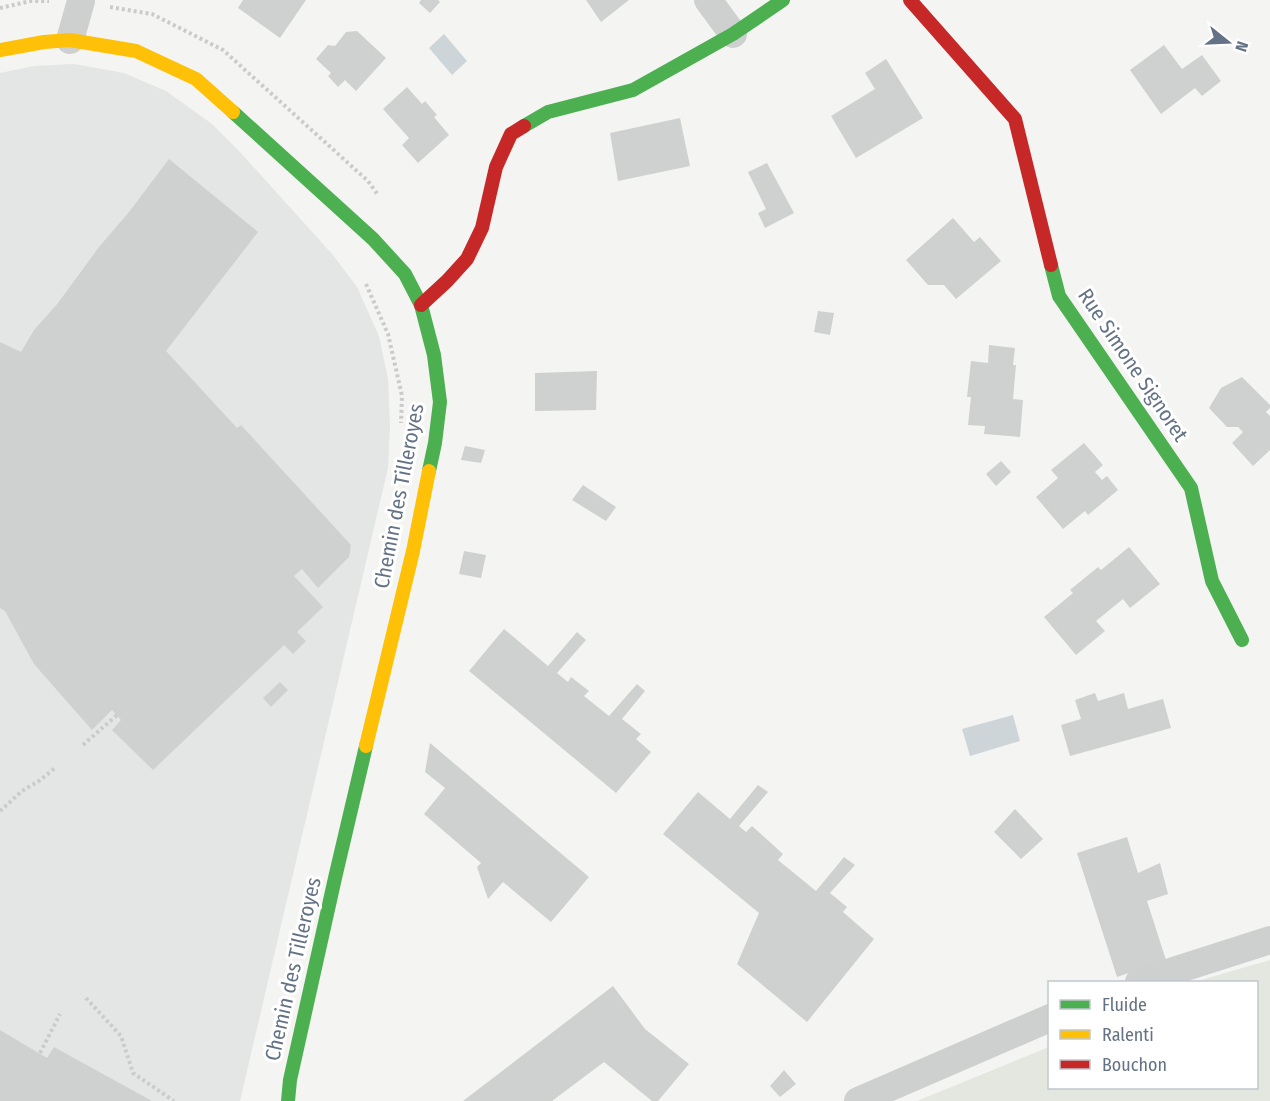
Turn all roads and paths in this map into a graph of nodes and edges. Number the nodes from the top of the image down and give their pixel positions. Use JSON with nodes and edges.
{"nodes":[{"id":1,"x":708,"y":0,"type":"edge"},
{"id":2,"x":783,"y":0,"type":"edge"},
{"id":3,"x":909,"y":0,"type":"edge"},
{"id":4,"x":81,"y":1,"type":"edge"},
{"id":5,"x":0,"y":8,"type":"edge"},
{"id":6,"x":733,"y":34,"type":"junction"},
{"id":7,"x":70,"y":40,"type":"junction"},
{"id":8,"x":0,"y":50,"type":"edge"},
{"id":9,"x":373,"y":239,"type":"junction"},
{"id":10,"x":365,"y":282,"type":"dead end"},
{"id":11,"x":421,"y":305,"type":"junction"},
{"id":12,"x":401,"y":427,"type":"dead end"},
{"id":13,"x":1242,"y":640,"type":"dead end"},
{"id":14,"x":117,"y":715,"type":"dead end"},
{"id":15,"x":83,"y":745,"type":"dead end"},
{"id":16,"x":55,"y":768,"type":"dead end"},
{"id":17,"x":0,"y":811,"type":"edge"},
{"id":18,"x":1270,"y":940,"type":"edge"},
{"id":19,"x":1142,"y":981,"type":"edge"},
{"id":20,"x":86,"y":998,"type":"dead end"},
{"id":21,"x":60,"y":1014,"type":"dead end"},
{"id":22,"x":1048,"y":1019,"type":"edge"},
{"id":23,"x":40,"y":1053,"type":"dead end"},
{"id":24,"x":174,"y":1101,"type":"edge"},
{"id":25,"x":288,"y":1101,"type":"edge"},
{"id":26,"x":858,"y":1101,"type":"edge"}],
"edges":[{"from":1,"to":6,"type":"street"},
{"from":2,"to":6,"type":"street"},
{"from":3,"to":13,"type":"street","name":"Rue Simone Signoret"},
{"from":4,"to":5,"type":"path"},
{"from":4,"to":7,"type":"street"},
{"from":4,"to":9,"type":"path"},
{"from":6,"to":11,"type":"street"},
{"from":7,"to":8,"type":"street","name":"Chemin des Tilleroyes"},
{"from":7,"to":9,"type":"street","name":"Chemin des Tilleroyes"},
{"from":9,"to":11,"type":"street","name":"Chemin des Tilleroyes"},
{"from":10,"to":12,"type":"path"},
{"from":11,"to":25,"type":"street","name":"Chemin des Tilleroyes"},
{"from":14,"to":15,"type":"path"},
{"from":16,"to":17,"type":"path"},
{"from":18,"to":19,"type":"street"},
{"from":20,"to":24,"type":"path"},
{"from":21,"to":23,"type":"path"},
{"from":22,"to":26,"type":"street"}]}
